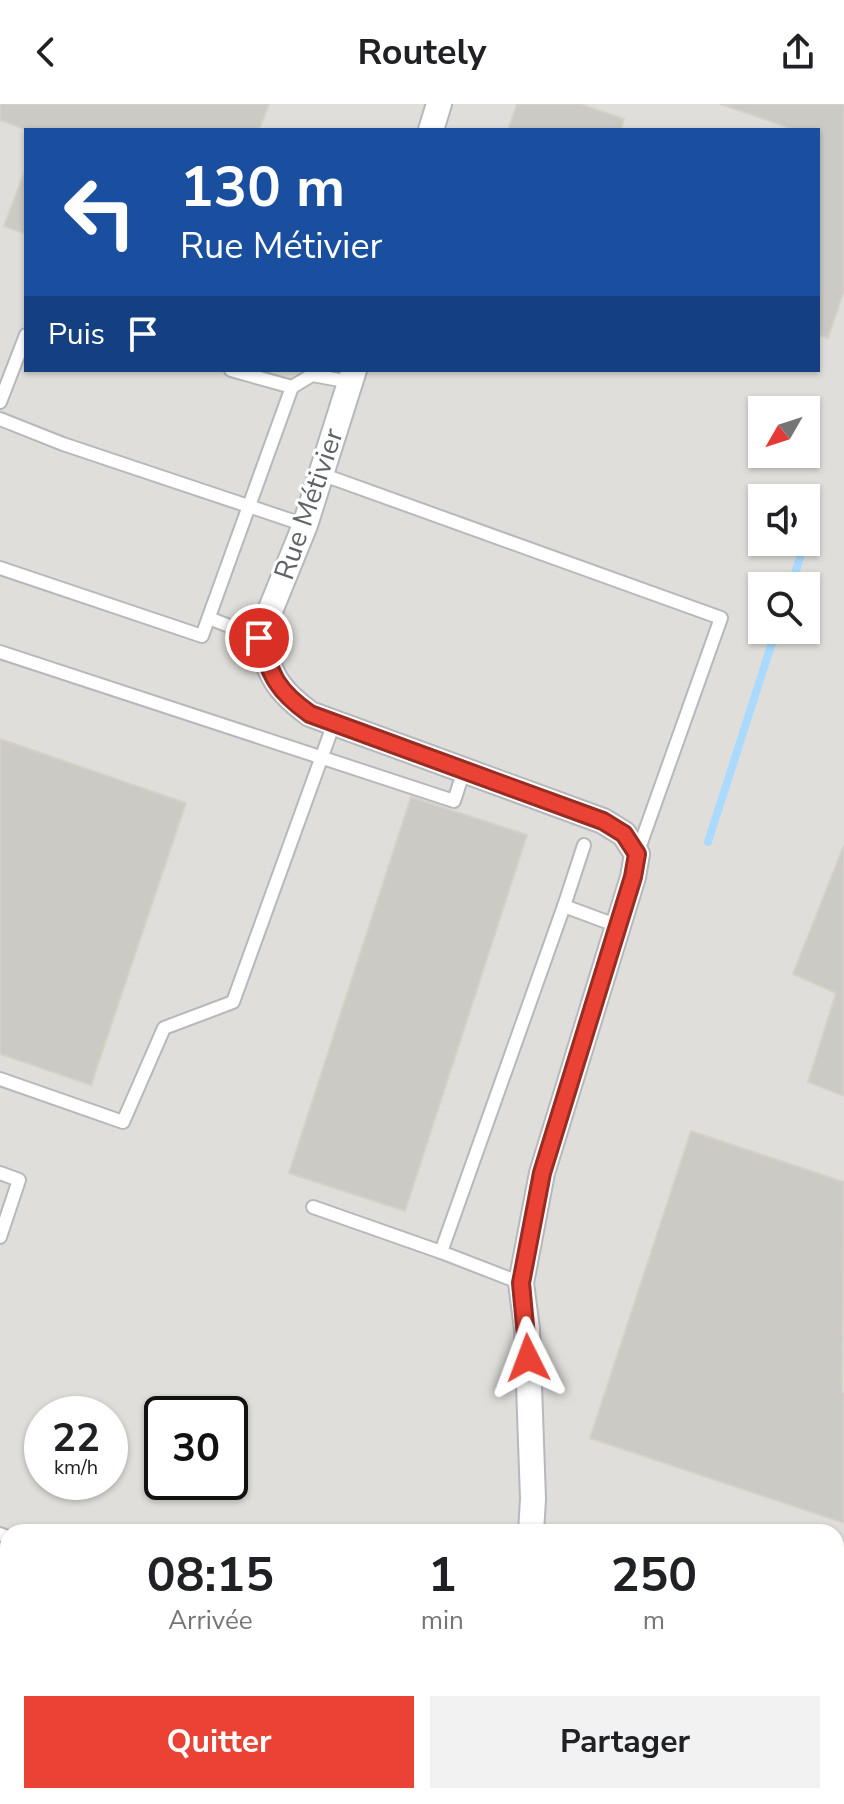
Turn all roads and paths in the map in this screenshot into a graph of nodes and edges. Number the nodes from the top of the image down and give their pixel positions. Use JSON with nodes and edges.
{"nodes":[{"id":1,"x":439,"y":104,"type":"edge"},
{"id":2,"x":432,"y":128,"type":"edge"},
{"id":3,"x":24,"y":340,"type":"edge"},
{"id":4,"x":238,"y":372,"type":"edge"},
{"id":5,"x":352,"y":376,"type":"edge"},
{"id":6,"x":292,"y":387,"type":"junction"},
{"id":7,"x":0,"y":402,"type":"edge"},
{"id":8,"x":0,"y":419,"type":"edge"},
{"id":9,"x":321,"y":474,"type":"junction"},
{"id":10,"x":250,"y":508,"type":"junction"},
{"id":11,"x":305,"y":525,"type":"junction"},
{"id":12,"x":0,"y":568,"type":"edge"},
{"id":13,"x":209,"y":618,"type":"junction"},
{"id":14,"x":259,"y":638,"type":"junction"},
{"id":15,"x":0,"y":652,"type":"edge"},
{"id":16,"x":334,"y":723,"type":"junction"},
{"id":17,"x":321,"y":759,"type":"junction"},
{"id":18,"x":464,"y":770,"type":"junction"},
{"id":19,"x":584,"y":845,"type":"dead end"},
{"id":20,"x":637,"y":854,"type":"junction"},
{"id":21,"x":564,"y":906,"type":"junction"},
{"id":22,"x":618,"y":926,"type":"junction"},
{"id":23,"x":0,"y":1079,"type":"edge"},
{"id":24,"x":0,"y":1173,"type":"edge"},
{"id":25,"x":313,"y":1207,"type":"dead end"},
{"id":26,"x":0,"y":1237,"type":"edge"},
{"id":27,"x":441,"y":1252,"type":"junction"},
{"id":28,"x":521,"y":1283,"type":"junction"},
{"id":29,"x":531,"y":1524,"type":"edge"}],
"edges":[{"from":1,"to":2,"type":"street"},
{"from":3,"to":7,"type":"lane"},
{"from":4,"to":6,"type":"lane"},
{"from":5,"to":6,"type":"lane"},
{"from":5,"to":9,"type":"street","name":"Rue Métivier"},
{"from":6,"to":10,"type":"lane"},
{"from":8,"to":10,"type":"lane"},
{"from":9,"to":11,"type":"street","name":"Rue Métivier"},
{"from":9,"to":20,"type":"lane"},
{"from":10,"to":11,"type":"lane"},
{"from":10,"to":13,"type":"lane"},
{"from":11,"to":14,"type":"street","name":"Rue Métivier"},
{"from":12,"to":13,"type":"lane"},
{"from":13,"to":14,"type":"lane"},
{"from":14,"to":16,"type":"street"},
{"from":15,"to":17,"type":"lane"},
{"from":16,"to":17,"type":"lane"},
{"from":16,"to":18,"type":"street"},
{"from":17,"to":18,"type":"lane"},
{"from":17,"to":23,"type":"lane"},
{"from":18,"to":20,"type":"street"},
{"from":19,"to":21,"type":"lane"},
{"from":20,"to":22,"type":"street"},
{"from":21,"to":22,"type":"lane"},
{"from":21,"to":27,"type":"lane"},
{"from":22,"to":28,"type":"street"},
{"from":24,"to":26,"type":"lane"},
{"from":25,"to":27,"type":"lane"},
{"from":27,"to":28,"type":"lane"},
{"from":28,"to":29,"type":"street"}]}
